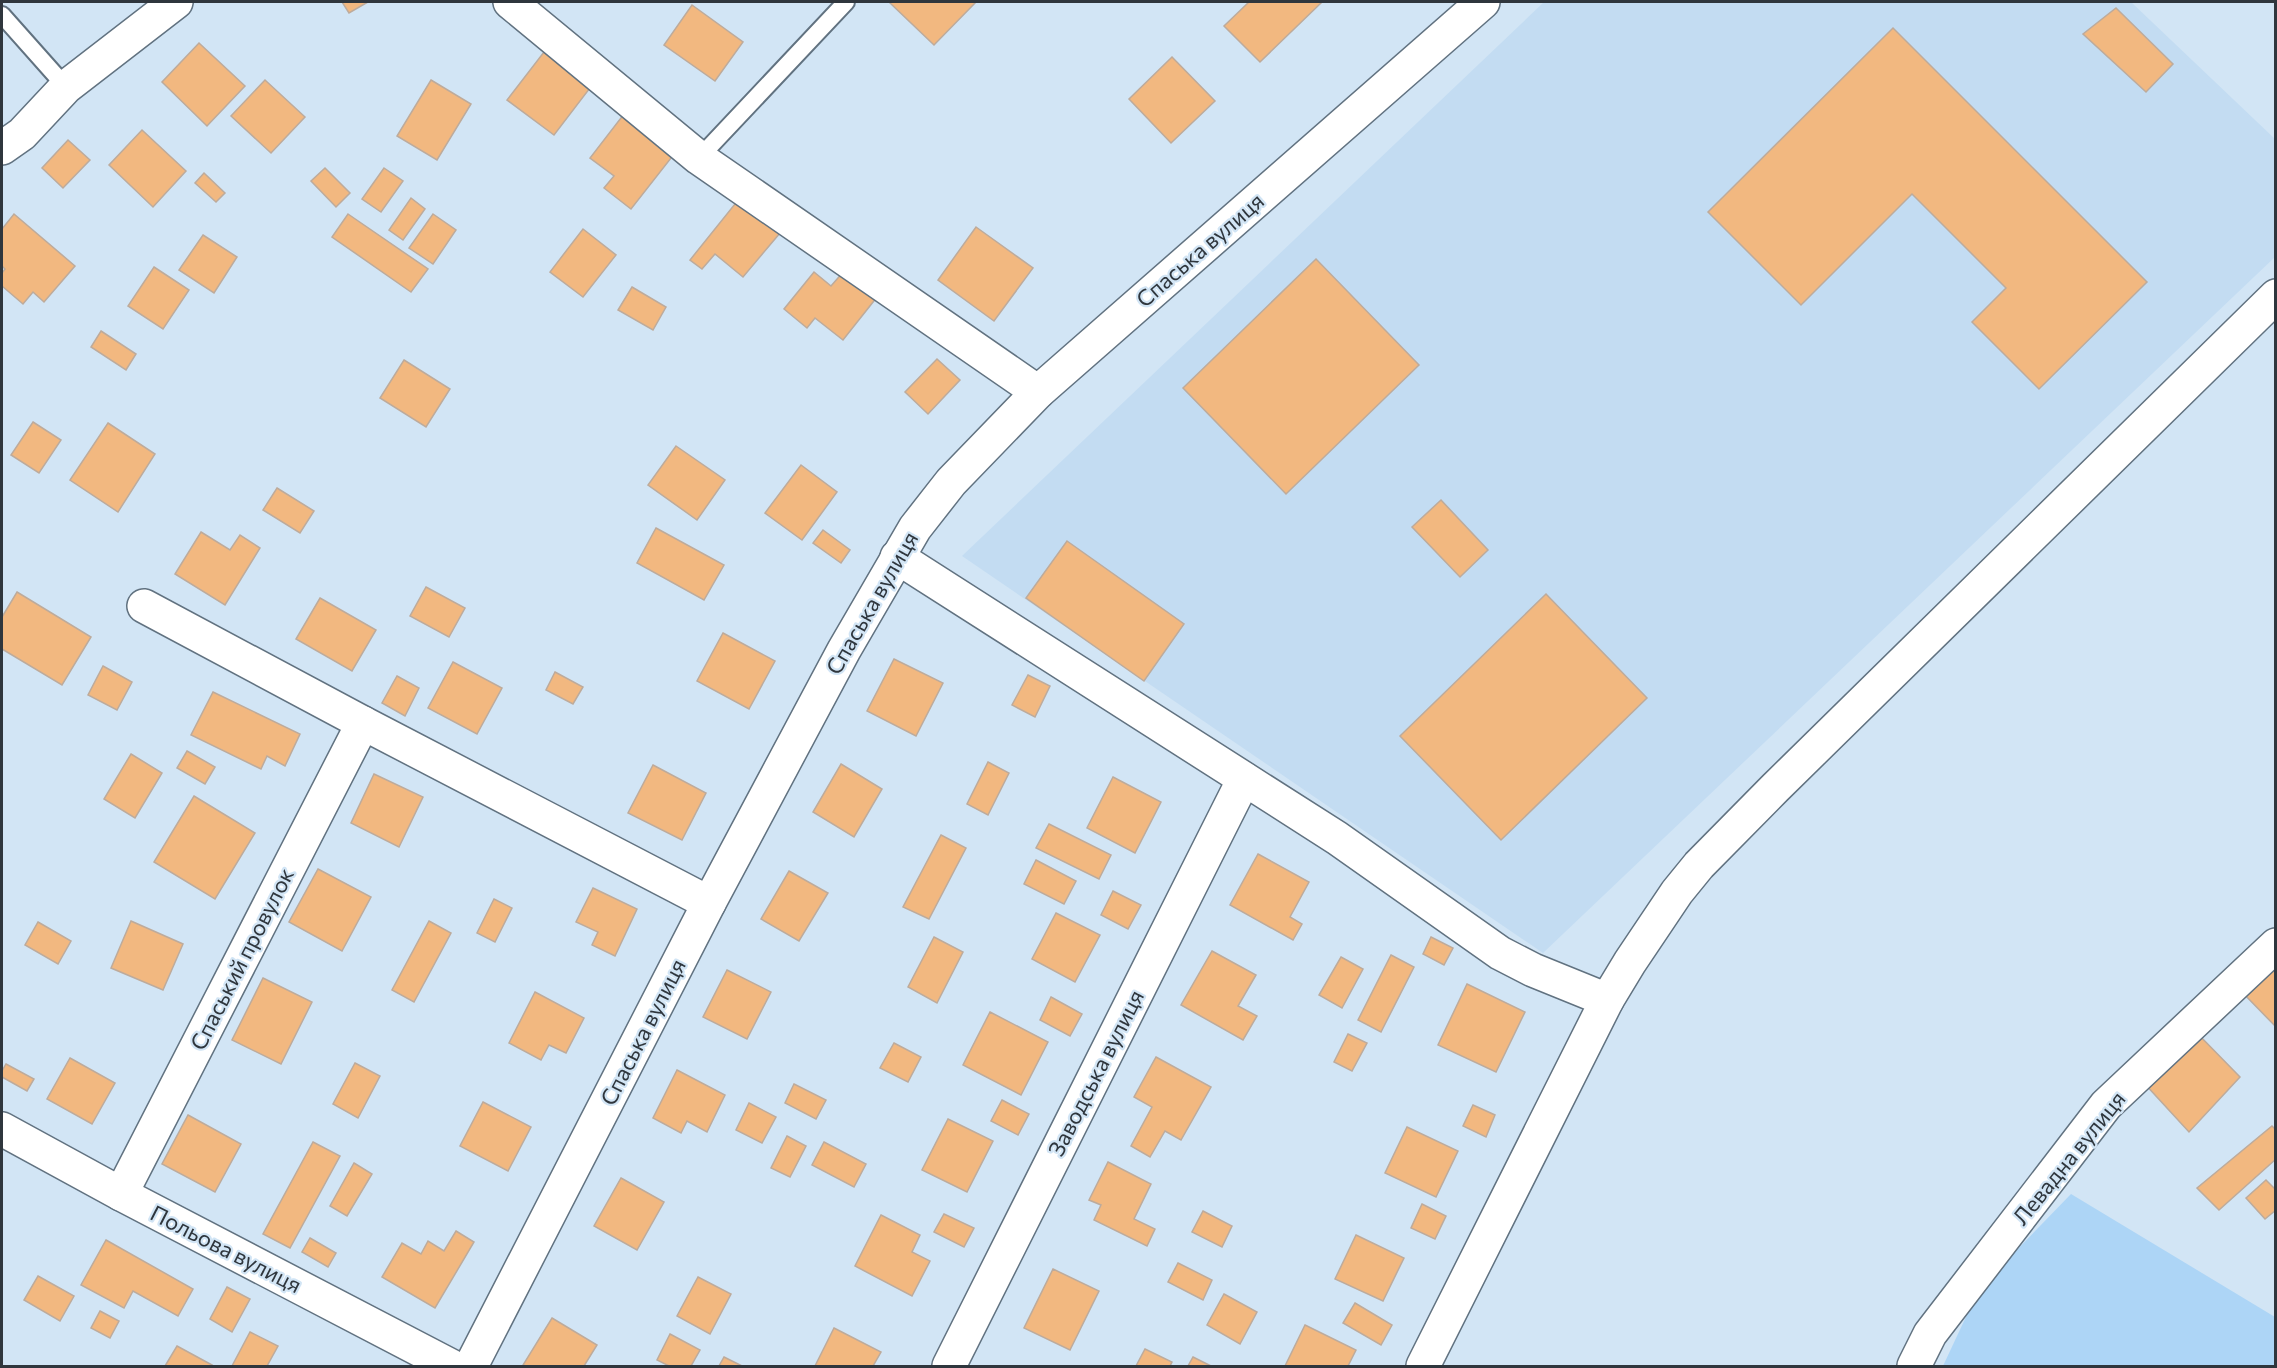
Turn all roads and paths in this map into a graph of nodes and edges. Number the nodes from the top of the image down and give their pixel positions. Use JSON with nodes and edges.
{"nodes":[{"id":1,"x":176,"y":2,"type":"edge"},
{"id":2,"x":510,"y":2,"type":"edge"},
{"id":3,"x":846,"y":2,"type":"edge"},
{"id":4,"x":1483,"y":2,"type":"edge"},
{"id":5,"x":2,"y":15,"type":"edge"},
{"id":6,"x":66,"y":87,"type":"junction"},
{"id":7,"x":2,"y":148,"type":"edge"},
{"id":8,"x":699,"y":159,"type":"junction"},
{"id":9,"x":2276,"y":296,"type":"edge"},
{"id":10,"x":1038,"y":392,"type":"junction"},
{"id":11,"x":897,"y":557,"type":"junction"},
{"id":12,"x":144,"y":606,"type":"dead end"},
{"id":13,"x":363,"y":723,"type":"junction"},
{"id":14,"x":1244,"y":778,"type":"junction"},
{"id":15,"x":709,"y":903,"type":"junction"},
{"id":16,"x":2276,"y":945,"type":"edge"},
{"id":17,"x":1607,"y":1000,"type":"junction"},
{"id":18,"x":2,"y":1129,"type":"edge"},
{"id":19,"x":121,"y":1194,"type":"junction"},
{"id":20,"x":451,"y":1366,"type":"edge"},
{"id":21,"x":471,"y":1366,"type":"edge"},
{"id":22,"x":949,"y":1366,"type":"edge"},
{"id":23,"x":1423,"y":1366,"type":"edge"},
{"id":24,"x":1914,"y":1366,"type":"edge"}],
"edges":[{"from":1,"to":6,"type":"street"},
{"from":2,"to":8,"type":"street"},
{"from":3,"to":8,"type":"lane"},
{"from":4,"to":10,"type":"street","name":"Спаська вулиця"},
{"from":5,"to":6,"type":"lane"},
{"from":6,"to":7,"type":"street"},
{"from":8,"to":10,"type":"street"},
{"from":9,"to":17,"type":"street"},
{"from":10,"to":11,"type":"street","name":"Спаська вулиця"},
{"from":11,"to":14,"type":"street"},
{"from":11,"to":15,"type":"street","name":"Спаська вулиця"},
{"from":12,"to":13,"type":"street"},
{"from":13,"to":15,"type":"street"},
{"from":13,"to":19,"type":"street","name":"Спаський провулок"},
{"from":14,"to":17,"type":"street"},
{"from":14,"to":22,"type":"street","name":"Заводська вулиця"},
{"from":15,"to":21,"type":"street","name":"Спаська вулиця"},
{"from":16,"to":24,"type":"street","name":"Левадна вулиця"},
{"from":17,"to":23,"type":"street"},
{"from":18,"to":19,"type":"street","name":"Польова вулиця"},
{"from":19,"to":20,"type":"street","name":"Польова вулиця"}]}
